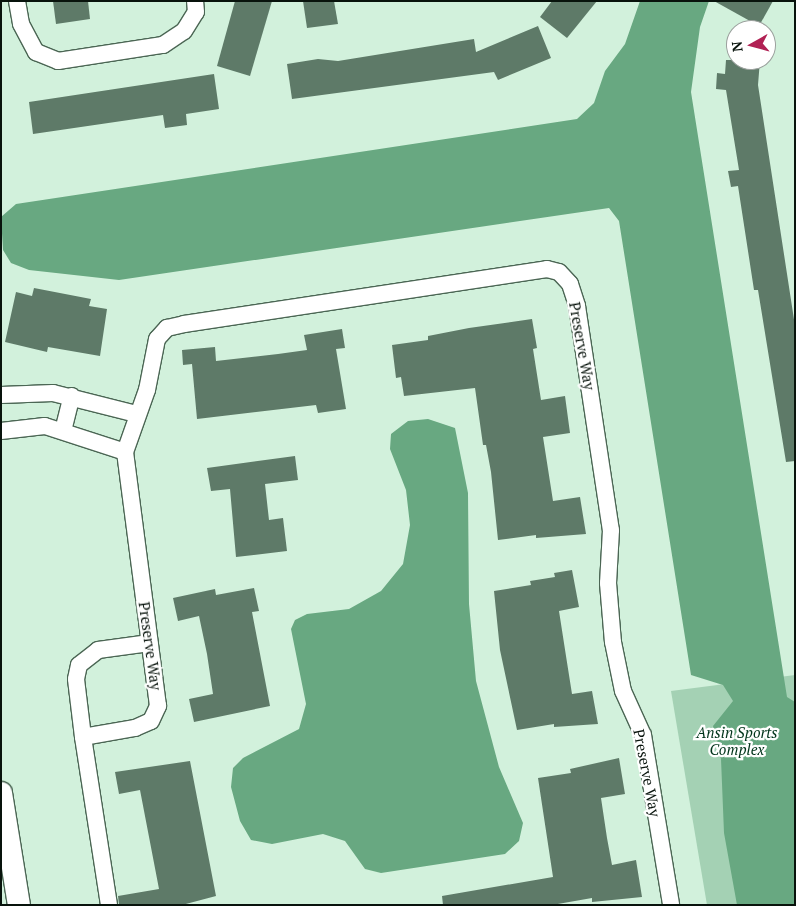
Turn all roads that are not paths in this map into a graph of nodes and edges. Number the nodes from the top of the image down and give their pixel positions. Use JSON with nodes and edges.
{"nodes":[{"id":1,"x":17,"y":1,"type":"edge"},
{"id":2,"x":195,"y":1,"type":"edge"},
{"id":3,"x":1,"y":395,"type":"edge"},
{"id":4,"x":72,"y":396,"type":"junction"},
{"id":5,"x":136,"y":414,"type":"junction"},
{"id":6,"x":1,"y":431,"type":"edge"},
{"id":7,"x":63,"y":431,"type":"junction"},
{"id":8,"x":125,"y":452,"type":"junction"},
{"id":9,"x":150,"y":643,"type":"junction"},
{"id":10,"x":83,"y":737,"type":"junction"},
{"id":11,"x":1,"y":794,"type":"edge"},
{"id":12,"x":19,"y":905,"type":"edge"},
{"id":13,"x":109,"y":905,"type":"edge"},
{"id":14,"x":671,"y":905,"type":"edge"}],
"edges":[{"from":1,"to":2,"type":"street"},
{"from":3,"to":4,"type":"street"},
{"from":4,"to":5,"type":"street"},
{"from":4,"to":7,"type":"street"},
{"from":5,"to":8,"type":"street","name":"Preserve Way"},
{"from":5,"to":14,"type":"street","name":"Preserve Way"},
{"from":6,"to":7,"type":"street"},
{"from":7,"to":8,"type":"street"},
{"from":8,"to":9,"type":"street","name":"Preserve Way"},
{"from":9,"to":10,"type":"street"},
{"from":9,"to":10,"type":"street","name":"Preserve Way"},
{"from":10,"to":13,"type":"street"},
{"from":11,"to":12,"type":"main road"}]}
